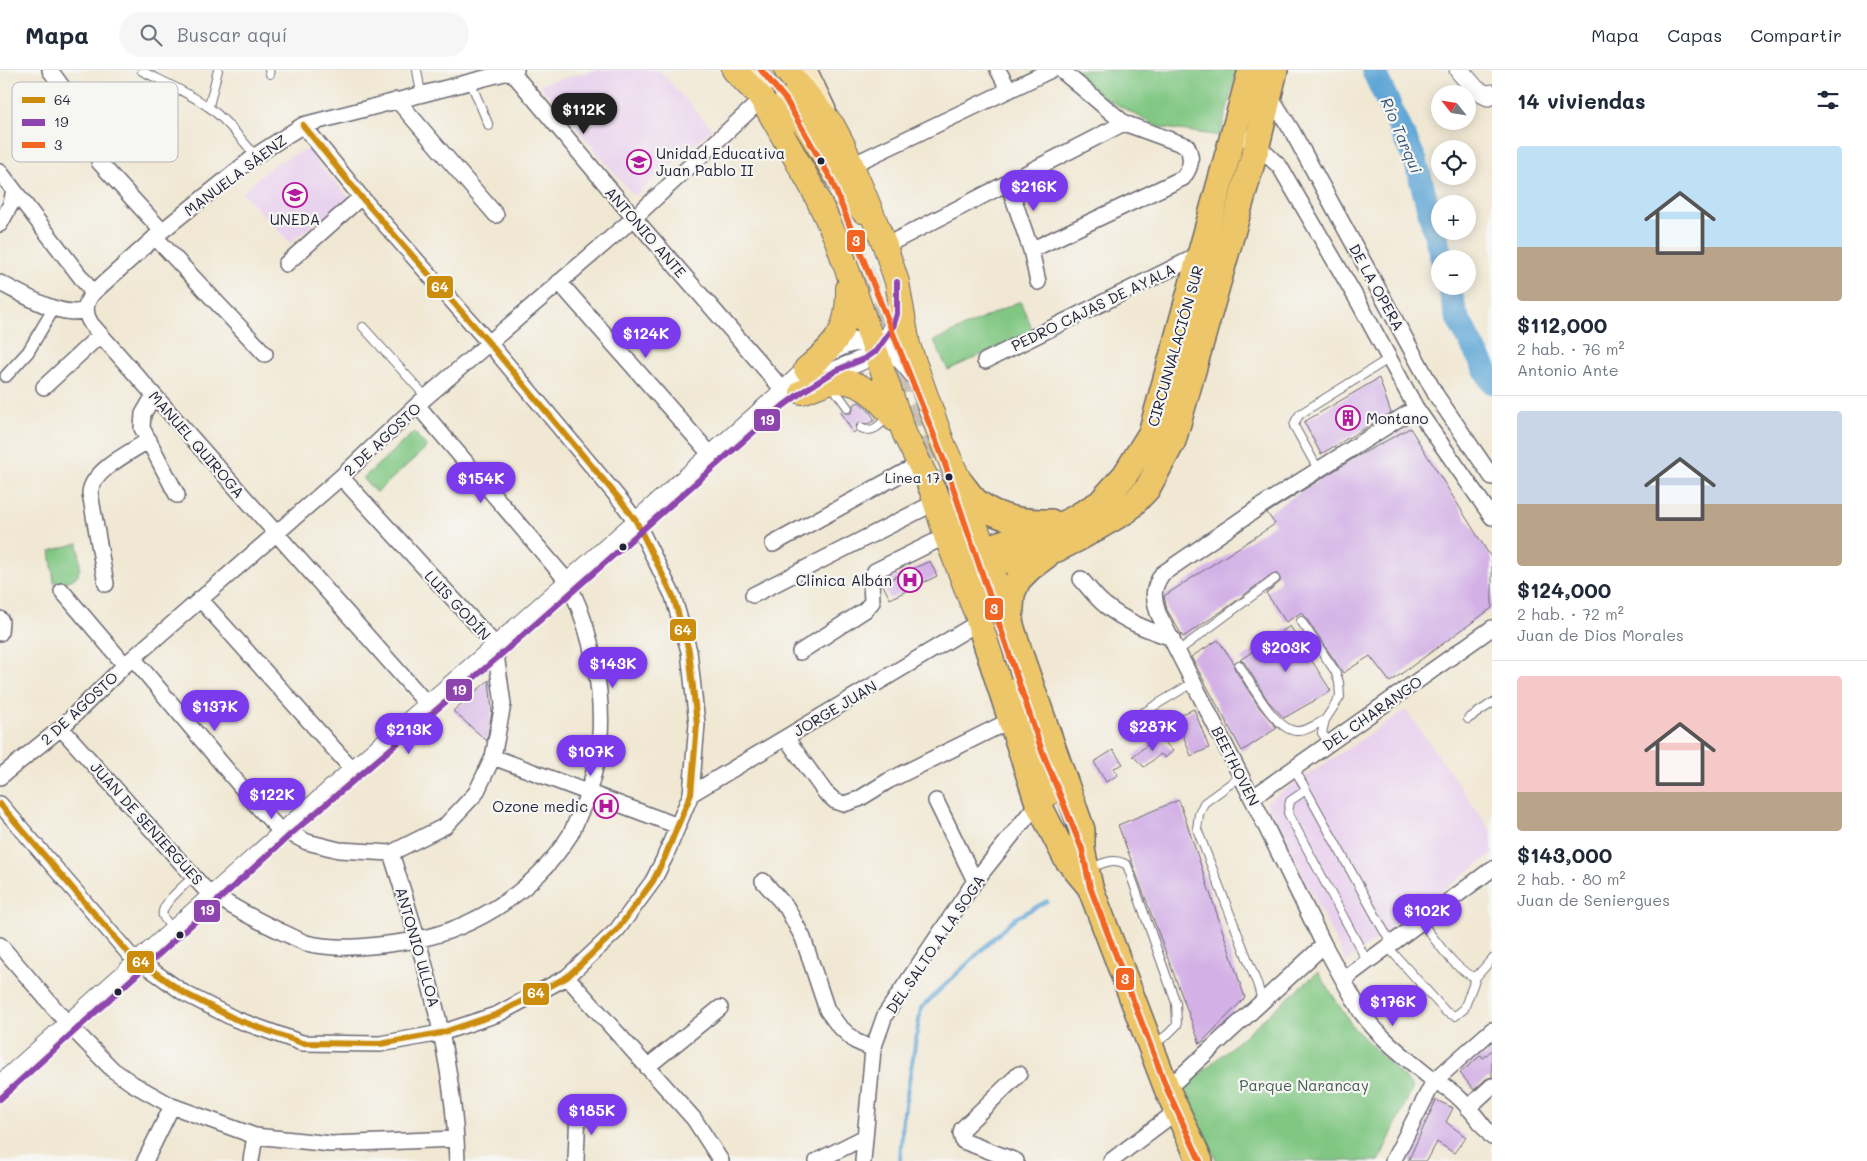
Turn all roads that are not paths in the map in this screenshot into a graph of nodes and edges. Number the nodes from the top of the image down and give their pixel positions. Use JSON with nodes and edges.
{"nodes":[{"id":1,"x":50,"y":70,"type":"edge"},
{"id":2,"x":218,"y":70,"type":"edge"},
{"id":3,"x":416,"y":70,"type":"edge"},
{"id":4,"x":513,"y":70,"type":"edge"},
{"id":5,"x":734,"y":70,"type":"edge"},
{"id":6,"x":756,"y":70,"type":"edge"},
{"id":7,"x":786,"y":70,"type":"edge"},
{"id":8,"x":806,"y":70,"type":"edge"},
{"id":9,"x":998,"y":70,"type":"edge"},
{"id":10,"x":1051,"y":70,"type":"edge"},
{"id":11,"x":1060,"y":70,"type":"edge"},
{"id":12,"x":1251,"y":70,"type":"edge"},
{"id":13,"x":1275,"y":70,"type":"edge"},
{"id":14,"x":1459,"y":70,"type":"edge"},
{"id":15,"x":142,"y":71,"type":"dead end"},
{"id":16,"x":470,"y":81,"type":"junction"},
{"id":17,"x":59,"y":82,"type":"edge"},
{"id":18,"x":165,"y":82,"type":"edge"},
{"id":19,"x":178,"y":89,"type":"edge"},
{"id":20,"x":1008,"y":90,"type":"junction"},
{"id":21,"x":421,"y":94,"type":"junction"},
{"id":22,"x":1269,"y":94,"type":"junction"},
{"id":23,"x":1491,"y":98,"type":"edge"},
{"id":24,"x":762,"y":99,"type":"junction"},
{"id":25,"x":397,"y":100,"type":"junction"},
{"id":26,"x":786,"y":100,"type":"tunnel mouth"},
{"id":27,"x":209,"y":106,"type":"junction"},
{"id":28,"x":1124,"y":124,"type":"junction"},
{"id":29,"x":303,"y":126,"type":"junction"},
{"id":30,"x":489,"y":126,"type":"dead end"},
{"id":31,"x":833,"y":126,"type":"junction"},
{"id":32,"x":1234,"y":131,"type":"junction"},
{"id":33,"x":1257,"y":145,"type":"junction"},
{"id":34,"x":255,"y":156,"type":"junction"},
{"id":35,"x":99,"y":162,"type":"dead end"},
{"id":36,"x":852,"y":165,"type":"junction"},
{"id":37,"x":0,"y":172,"type":"edge"},
{"id":38,"x":1008,"y":183,"type":"junction"},
{"id":39,"x":14,"y":190,"type":"junction"},
{"id":40,"x":361,"y":197,"type":"junction"},
{"id":41,"x":496,"y":214,"type":"dead end"},
{"id":42,"x":634,"y":218,"type":"junction"},
{"id":43,"x":0,"y":224,"type":"edge"},
{"id":44,"x":159,"y":234,"type":"junction"},
{"id":45,"x":881,"y":236,"type":"junction"},
{"id":46,"x":1031,"y":250,"type":"junction"},
{"id":47,"x":1201,"y":254,"type":"junction"},
{"id":48,"x":286,"y":264,"type":"dead end"},
{"id":49,"x":848,"y":276,"type":"junction"},
{"id":50,"x":559,"y":282,"type":"junction"},
{"id":51,"x":897,"y":282,"type":"junction"},
{"id":52,"x":1038,"y":282,"type":"dead end"},
{"id":53,"x":0,"y":283,"type":"edge"},
{"id":54,"x":93,"y":293,"type":"junction"},
{"id":55,"x":54,"y":308,"type":"junction"},
{"id":56,"x":86,"y":310,"type":"junction"},
{"id":57,"x":363,"y":328,"type":"dead end"},
{"id":58,"x":100,"y":335,"type":"junction"},
{"id":59,"x":489,"y":343,"type":"junction"},
{"id":60,"x":877,"y":346,"type":"junction"},
{"id":61,"x":265,"y":354,"type":"dead end"},
{"id":62,"x":1390,"y":358,"type":"junction"},
{"id":63,"x":984,"y":361,"type":"dead end"},
{"id":64,"x":6,"y":376,"type":"dead end"},
{"id":65,"x":829,"y":382,"type":"junction"},
{"id":66,"x":797,"y":384,"type":"junction"},
{"id":67,"x":44,"y":387,"type":"dead end"},
{"id":68,"x":154,"y":395,"type":"junction"},
{"id":69,"x":928,"y":400,"type":"junction"},
{"id":70,"x":422,"y":402,"type":"junction"},
{"id":71,"x":848,"y":408,"type":"dead end"},
{"id":72,"x":1416,"y":408,"type":"junction"},
{"id":73,"x":890,"y":414,"type":"junction"},
{"id":74,"x":861,"y":428,"type":"dead end"},
{"id":75,"x":905,"y":435,"type":"junction"},
{"id":76,"x":148,"y":440,"type":"junction"},
{"id":77,"x":711,"y":455,"type":"junction"},
{"id":78,"x":1318,"y":469,"type":"junction"},
{"id":79,"x":340,"y":477,"type":"junction"},
{"id":80,"x":1492,"y":477,"type":"edge"},
{"id":81,"x":960,"y":482,"type":"junction"},
{"id":82,"x":928,"y":483,"type":"junction"},
{"id":83,"x":178,"y":495,"type":"dead end"},
{"id":84,"x":1492,"y":518,"type":"edge"},
{"id":85,"x":1066,"y":522,"type":"junction"},
{"id":86,"x":639,"y":526,"type":"junction"},
{"id":87,"x":276,"y":533,"type":"junction"},
{"id":88,"x":946,"y":536,"type":"junction"},
{"id":89,"x":773,"y":544,"type":"dead end"},
{"id":90,"x":1057,"y":549,"type":"junction"},
{"id":91,"x":986,"y":555,"type":"junction"},
{"id":92,"x":1081,"y":579,"type":"dead end"},
{"id":93,"x":1275,"y":579,"type":"dead end"},
{"id":94,"x":106,"y":584,"type":"dead end"},
{"id":95,"x":570,"y":587,"type":"junction"},
{"id":96,"x":62,"y":591,"type":"dead end"},
{"id":97,"x":753,"y":595,"type":"dead end"},
{"id":98,"x":200,"y":599,"type":"junction"},
{"id":99,"x":0,"y":619,"type":"edge"},
{"id":100,"x":994,"y":619,"type":"junction"},
{"id":101,"x":1301,"y":621,"type":"dead end"},
{"id":102,"x":1492,"y":628,"type":"edge"},
{"id":103,"x":0,"y":633,"type":"edge"},
{"id":104,"x":1175,"y":644,"type":"junction"},
{"id":105,"x":496,"y":652,"type":"junction"},
{"id":106,"x":800,"y":652,"type":"dead end"},
{"id":107,"x":129,"y":661,"type":"junction"},
{"id":108,"x":1239,"y":665,"type":"dead end"},
{"id":109,"x":1194,"y":682,"type":"junction"},
{"id":110,"x":1492,"y":703,"type":"edge"},
{"id":111,"x":428,"y":705,"type":"junction"},
{"id":112,"x":1468,"y":719,"type":"dead end"},
{"id":113,"x":1011,"y":720,"type":"junction"},
{"id":114,"x":1325,"y":720,"type":"junction"},
{"id":115,"x":1123,"y":725,"type":"dead end"},
{"id":116,"x":62,"y":728,"type":"junction"},
{"id":117,"x":786,"y":738,"type":"junction"},
{"id":118,"x":1329,"y":743,"type":"junction"},
{"id":119,"x":494,"y":757,"type":"junction"},
{"id":120,"x":1294,"y":768,"type":"junction"},
{"id":121,"x":353,"y":770,"type":"junction"},
{"id":122,"x":1241,"y":776,"type":"junction"},
{"id":123,"x":0,"y":777,"type":"edge"},
{"id":124,"x":1306,"y":790,"type":"junction"},
{"id":125,"x":589,"y":792,"type":"junction"},
{"id":126,"x":691,"y":794,"type":"junction"},
{"id":127,"x":1252,"y":798,"type":"junction"},
{"id":128,"x":936,"y":801,"type":"dead end"},
{"id":129,"x":1038,"y":802,"type":"junction"},
{"id":130,"x":0,"y":804,"type":"edge"},
{"id":131,"x":678,"y":826,"type":"junction"},
{"id":132,"x":284,"y":830,"type":"junction"},
{"id":133,"x":391,"y":853,"type":"junction"},
{"id":134,"x":1081,"y":866,"type":"junction"},
{"id":135,"x":1492,"y":869,"type":"edge"},
{"id":136,"x":194,"y":876,"type":"junction"},
{"id":137,"x":764,"y":881,"type":"dead end"},
{"id":138,"x":975,"y":881,"type":"junction"},
{"id":139,"x":217,"y":897,"type":"junction"},
{"id":140,"x":1421,"y":922,"type":"junction"},
{"id":141,"x":175,"y":930,"type":"junction"},
{"id":142,"x":419,"y":941,"type":"junction"},
{"id":143,"x":1389,"y":944,"type":"junction"},
{"id":144,"x":0,"y":945,"type":"edge"},
{"id":145,"x":1324,"y":945,"type":"junction"},
{"id":146,"x":1492,"y":959,"type":"edge"},
{"id":147,"x":1368,"y":961,"type":"junction"},
{"id":148,"x":5,"y":962,"type":"edge"},
{"id":149,"x":142,"y":965,"type":"junction"},
{"id":150,"x":567,"y":977,"type":"junction"},
{"id":151,"x":1476,"y":977,"type":"junction"},
{"id":152,"x":1344,"y":979,"type":"junction"},
{"id":153,"x":1262,"y":1001,"type":"junction"},
{"id":154,"x":720,"y":1008,"type":"dead end"},
{"id":155,"x":71,"y":1027,"type":"junction"},
{"id":156,"x":1492,"y":1030,"type":"edge"},
{"id":157,"x":441,"y":1033,"type":"junction"},
{"id":158,"x":1151,"y":1046,"type":"junction"},
{"id":159,"x":873,"y":1049,"type":"junction"},
{"id":160,"x":647,"y":1067,"type":"junction"},
{"id":161,"x":1018,"y":1074,"type":"dead end"},
{"id":162,"x":1434,"y":1081,"type":"junction"},
{"id":163,"x":0,"y":1084,"type":"edge"},
{"id":164,"x":1492,"y":1086,"type":"edge"},
{"id":165,"x":1167,"y":1088,"type":"junction"},
{"id":166,"x":0,"y":1099,"type":"edge"},
{"id":167,"x":172,"y":1106,"type":"junction"},
{"id":168,"x":1468,"y":1108,"type":"junction"},
{"id":169,"x":578,"y":1109,"type":"dead end"},
{"id":170,"x":1177,"y":1111,"type":"junction"},
{"id":171,"x":255,"y":1136,"type":"junction"},
{"id":172,"x":865,"y":1137,"type":"junction"},
{"id":173,"x":1492,"y":1137,"type":"edge"},
{"id":174,"x":456,"y":1139,"type":"junction"},
{"id":175,"x":145,"y":1161,"type":"edge"},
{"id":176,"x":251,"y":1161,"type":"edge"},
{"id":177,"x":457,"y":1161,"type":"edge"},
{"id":178,"x":576,"y":1161,"type":"edge"},
{"id":179,"x":721,"y":1161,"type":"edge"},
{"id":180,"x":817,"y":1161,"type":"edge"},
{"id":181,"x":863,"y":1161,"type":"edge"},
{"id":182,"x":1016,"y":1161,"type":"edge"},
{"id":183,"x":1111,"y":1161,"type":"edge"},
{"id":184,"x":1200,"y":1161,"type":"edge"},
{"id":185,"x":1393,"y":1161,"type":"edge"}],
"edges":[{"from":1,"to":17,"type":"street"},
{"from":2,"to":27,"type":"lane"},
{"from":3,"to":21,"type":"lane"},
{"from":4,"to":16,"type":"street","name":"MANUELA SÁENZ"},
{"from":4,"to":42,"type":"street","name":"ANTONIO ANTE"},
{"from":5,"to":24,"type":"main road"},
{"from":6,"to":24,"type":"main road"},
{"from":7,"to":31,"type":"main road"},
{"from":8,"to":31,"type":"main road"},
{"from":9,"to":20,"type":"street"},
{"from":10,"to":20,"type":"street"},
{"from":11,"to":28,"type":"street"},
{"from":12,"to":32,"type":"highway","name":"CIRCUNVALACIÓN SUR"},
{"from":13,"to":22,"type":"highway","name":"CIRCUNVALACIÓN SUR"},
{"from":14,"to":23,"type":"street"},
{"from":15,"to":18,"type":"lane"},
{"from":16,"to":21,"type":"street","name":"MANUELA SÁENZ"},
{"from":16,"to":30,"type":"lane"},
{"from":19,"to":27,"type":"lane"},
{"from":20,"to":36,"type":"street"},
{"from":21,"to":25,"type":"street","name":"MANUELA SÁENZ"},
{"from":22,"to":33,"type":"highway","name":"CIRCUNVALACIÓN SUR"},
{"from":22,"to":80,"type":"street","name":"DE LA OPERA"},
{"from":24,"to":42,"type":"street","name":"2 DE AGOSTO"},
{"from":24,"to":49,"type":"main road"},
{"from":25,"to":29,"type":"street","name":"MANUELA SÁENZ"},
{"from":25,"to":41,"type":"street"},
{"from":26,"to":45,"type":"main road"},
{"from":27,"to":34,"type":"lane"},
{"from":28,"to":38,"type":"street"},
{"from":28,"to":46,"type":"street"},
{"from":29,"to":34,"type":"street","name":"MANUELA SÁENZ"},
{"from":29,"to":40,"type":"street"},
{"from":31,"to":36,"type":"main road"},
{"from":32,"to":33,"type":"street","name":"DE LA OPERA"},
{"from":32,"to":47,"type":"highway","name":"CIRCUNVALACIÓN SUR"},
{"from":33,"to":62,"type":"street","name":"DE LA OPERA"},
{"from":33,"to":90,"type":"highway","name":"CIRCUNVALACIÓN SUR"},
{"from":34,"to":44,"type":"street","name":"MANUELA SÁENZ"},
{"from":35,"to":44,"type":"street"},
{"from":36,"to":45,"type":"main road"},
{"from":37,"to":39,"type":"street"},
{"from":38,"to":45,"type":"street"},
{"from":38,"to":46,"type":"street"},
{"from":39,"to":43,"type":"street"},
{"from":39,"to":54,"type":"street"},
{"from":40,"to":48,"type":"street"},
{"from":40,"to":59,"type":"street"},
{"from":42,"to":50,"type":"street","name":"2 DE AGOSTO"},
{"from":42,"to":66,"type":"street","name":"ANTONIO ANTE"},
{"from":44,"to":54,"type":"street","name":"MANUELA SÁENZ"},
{"from":44,"to":61,"type":"street"},
{"from":45,"to":51,"type":"main road"},
{"from":46,"to":52,"type":"street"},
{"from":47,"to":63,"type":"street","name":"PEDRO CAJAS DE AYALA"},
{"from":47,"to":85,"type":"highway","name":"CIRCUNVALACIÓN SUR"},
{"from":49,"to":60,"type":"main road"},
{"from":49,"to":66,"type":"main road"},
{"from":50,"to":59,"type":"street","name":"2 DE AGOSTO"},
{"from":50,"to":77,"type":"street"},
{"from":51,"to":60,"type":"street"},
{"from":51,"to":69,"type":"main road"},
{"from":53,"to":55,"type":"street"},
{"from":54,"to":56,"type":"street"},
{"from":55,"to":56,"type":"street"},
{"from":55,"to":64,"type":"street"},
{"from":56,"to":58,"type":"street","name":"MANUEL QUIROGA"},
{"from":57,"to":70,"type":"lane"},
{"from":58,"to":67,"type":"street"},
{"from":58,"to":68,"type":"street","name":"MANUEL QUIROGA"},
{"from":59,"to":70,"type":"street","name":"2 DE AGOSTO"},
{"from":59,"to":86,"type":"street"},
{"from":60,"to":66,"type":"street"},
{"from":60,"to":69,"type":"street"},
{"from":60,"to":75,"type":"main road"},
{"from":62,"to":72,"type":"street","name":"DE LA OPERA"},
{"from":62,"to":78,"type":"lane"},
{"from":65,"to":66,"type":"main road"},
{"from":65,"to":71,"type":"lane"},
{"from":65,"to":73,"type":"main road"},
{"from":66,"to":77,"type":"street"},
{"from":66,"to":86,"type":"street"},
{"from":68,"to":76,"type":"street"},
{"from":68,"to":87,"type":"street","name":"MANUEL QUIROGA"},
{"from":69,"to":81,"type":"main road"},
{"from":70,"to":79,"type":"street","name":"2 DE AGOSTO"},
{"from":70,"to":95,"type":"street","name":"JUAN DE SENIERGUES"},
{"from":72,"to":78,"type":"street","name":"BEETHOVEN"},
{"from":72,"to":84,"type":"street","name":"DE LA OPERA"},
{"from":73,"to":74,"type":"lane"},
{"from":73,"to":75,"type":"main road"},
{"from":75,"to":82,"type":"main road"},
{"from":76,"to":83,"type":"street"},
{"from":76,"to":94,"type":"street"},
{"from":77,"to":86,"type":"street"},
{"from":78,"to":104,"type":"street","name":"BEETHOVEN"},
{"from":79,"to":87,"type":"street","name":"2 DE AGOSTO"},
{"from":79,"to":105,"type":"street","name":"LUIS GODÍN"},
{"from":81,"to":85,"type":"highway"},
{"from":81,"to":91,"type":"main road"},
{"from":82,"to":88,"type":"main road"},
{"from":82,"to":89,"type":"street"},
{"from":82,"to":91,"type":"highway"},
{"from":82,"to":97,"type":"street"},
{"from":85,"to":91,"type":"highway","name":"CIRCUNVALACIÓN SUR"},
{"from":86,"to":95,"type":"street"},
{"from":86,"to":126,"type":"street"},
{"from":87,"to":98,"type":"street","name":"2 DE AGOSTO"},
{"from":87,"to":111,"type":"street","name":"MANUEL QUIROGA"},
{"from":88,"to":100,"type":"main road"},
{"from":88,"to":106,"type":"street"},
{"from":90,"to":91,"type":"highway"},
{"from":90,"to":100,"type":"highway"},
{"from":91,"to":100,"type":"highway","name":"CIRCUNVALACIÓN SUR"},
{"from":92,"to":104,"type":"street"},
{"from":93,"to":104,"type":"lane"},
{"from":95,"to":105,"type":"street"},
{"from":95,"to":125,"type":"street","name":"JUAN DE SENIERGUES"},
{"from":96,"to":107,"type":"street","name":"LUIS GODÍN"},
{"from":98,"to":107,"type":"street","name":"2 DE AGOSTO"},
{"from":98,"to":121,"type":"street"},
{"from":99,"to":103,"type":"street"},
{"from":100,"to":113,"type":"highway"},
{"from":100,"to":117,"type":"street","name":"JORGE JUAN"},
{"from":100,"to":134,"type":"highway"},
{"from":101,"to":114,"type":"lane"},
{"from":102,"to":118,"type":"street","name":"DEL CHARANGO"},
{"from":104,"to":109,"type":"street","name":"BEETHOVEN"},
{"from":105,"to":111,"type":"street"},
{"from":105,"to":119,"type":"street","name":"LUIS GODÍN"},
{"from":105,"to":132,"type":"street"},
{"from":107,"to":116,"type":"street","name":"2 DE AGOSTO"},
{"from":107,"to":132,"type":"street","name":"LUIS GODÍN"},
{"from":108,"to":114,"type":"lane"},
{"from":109,"to":115,"type":"lane"},
{"from":109,"to":122,"type":"street","name":"BEETHOVEN"},
{"from":110,"to":112,"type":"lane"},
{"from":111,"to":121,"type":"street"},
{"from":113,"to":117,"type":"street"},
{"from":113,"to":129,"type":"highway"},
{"from":114,"to":118,"type":"lane"},
{"from":116,"to":123,"type":"street","name":"2 DE AGOSTO"},
{"from":116,"to":136,"type":"street","name":"JUAN DE SENIERGUES"},
{"from":117,"to":126,"type":"street","name":"JORGE JUAN"},
{"from":118,"to":120,"type":"street","name":"DEL CHARANGO"},
{"from":119,"to":125,"type":"street"},
{"from":119,"to":133,"type":"street","name":"LUIS GODÍN"},
{"from":120,"to":124,"type":"lane"},
{"from":120,"to":127,"type":"street","name":"DEL CHARANGO"},
{"from":121,"to":132,"type":"street"},
{"from":122,"to":127,"type":"street","name":"BEETHOVEN"},
{"from":122,"to":153,"type":"lane"},
{"from":124,"to":143,"type":"lane"},
{"from":124,"to":147,"type":"lane"},
{"from":125,"to":131,"type":"street"},
{"from":125,"to":142,"type":"street","name":"JUAN DE SENIERGUES"},
{"from":126,"to":131,"type":"street"},
{"from":127,"to":145,"type":"street","name":"BEETHOVEN"},
{"from":128,"to":138,"type":"street"},
{"from":129,"to":134,"type":"highway"},
{"from":129,"to":138,"type":"street","name":"DEL SALTO A LA SOGA"},
{"from":130,"to":149,"type":"street"},
{"from":131,"to":150,"type":"street"},
{"from":132,"to":133,"type":"street","name":"LUIS GODÍN"},
{"from":132,"to":139,"type":"street"},
{"from":133,"to":142,"type":"street","name":"ANTONIO ULLOA"},
{"from":134,"to":158,"type":"highway"},
{"from":134,"to":158,"type":"lane"},
{"from":135,"to":140,"type":"street"},
{"from":136,"to":139,"type":"street","name":"JUAN DE SENIERGUES"},
{"from":136,"to":141,"type":"lane"},
{"from":137,"to":159,"type":"street"},
{"from":138,"to":159,"type":"street","name":"DEL SALTO A LA SOGA"},
{"from":139,"to":141,"type":"street"},
{"from":139,"to":142,"type":"street","name":"JUAN DE SENIERGUES"},
{"from":139,"to":149,"type":"street"},
{"from":140,"to":143,"type":"street"},
{"from":140,"to":151,"type":"lane"},
{"from":141,"to":149,"type":"street"},
{"from":142,"to":157,"type":"street","name":"ANTONIO ULLOA"},
{"from":143,"to":147,"type":"street"},
{"from":143,"to":151,"type":"lane"},
{"from":144,"to":148,"type":"street"},
{"from":145,"to":152,"type":"street","name":"BEETHOVEN"},
{"from":145,"to":153,"type":"street"},
{"from":146,"to":151,"type":"lane"},
{"from":147,"to":152,"type":"street"},
{"from":148,"to":155,"type":"street"},
{"from":149,"to":155,"type":"street"},
{"from":149,"to":157,"type":"street"},
{"from":150,"to":157,"type":"street"},
{"from":150,"to":160,"type":"street"},
{"from":152,"to":162,"type":"street","name":"BEETHOVEN"},
{"from":153,"to":165,"type":"street"},
{"from":154,"to":160,"type":"street"},
{"from":155,"to":163,"type":"street"},
{"from":155,"to":166,"type":"street"},
{"from":155,"to":167,"type":"street"},
{"from":156,"to":162,"type":"street"},
{"from":157,"to":174,"type":"street","name":"ANTONIO ULLOA"},
{"from":158,"to":165,"type":"highway"},
{"from":159,"to":172,"type":"street","name":"DEL SALTO A LA SOGA"},
{"from":160,"to":179,"type":"street"},
{"from":161,"to":182,"type":"street"},
{"from":162,"to":168,"type":"street","name":"BEETHOVEN"},
{"from":162,"to":185,"type":"street"},
{"from":164,"to":168,"type":"street"},
{"from":165,"to":170,"type":"highway"},
{"from":167,"to":171,"type":"street"},
{"from":167,"to":175,"type":"street"},
{"from":168,"to":173,"type":"street","name":"BEETHOVEN"},
{"from":169,"to":178,"type":"street"},
{"from":170,"to":183,"type":"street"},
{"from":170,"to":184,"type":"highway"},
{"from":171,"to":174,"type":"street"},
{"from":171,"to":176,"type":"street"},
{"from":172,"to":180,"type":"street"},
{"from":172,"to":181,"type":"street","name":"DEL SALTO A LA SOGA"},
{"from":174,"to":177,"type":"street","name":"ANTONIO ULLOA"}]}
